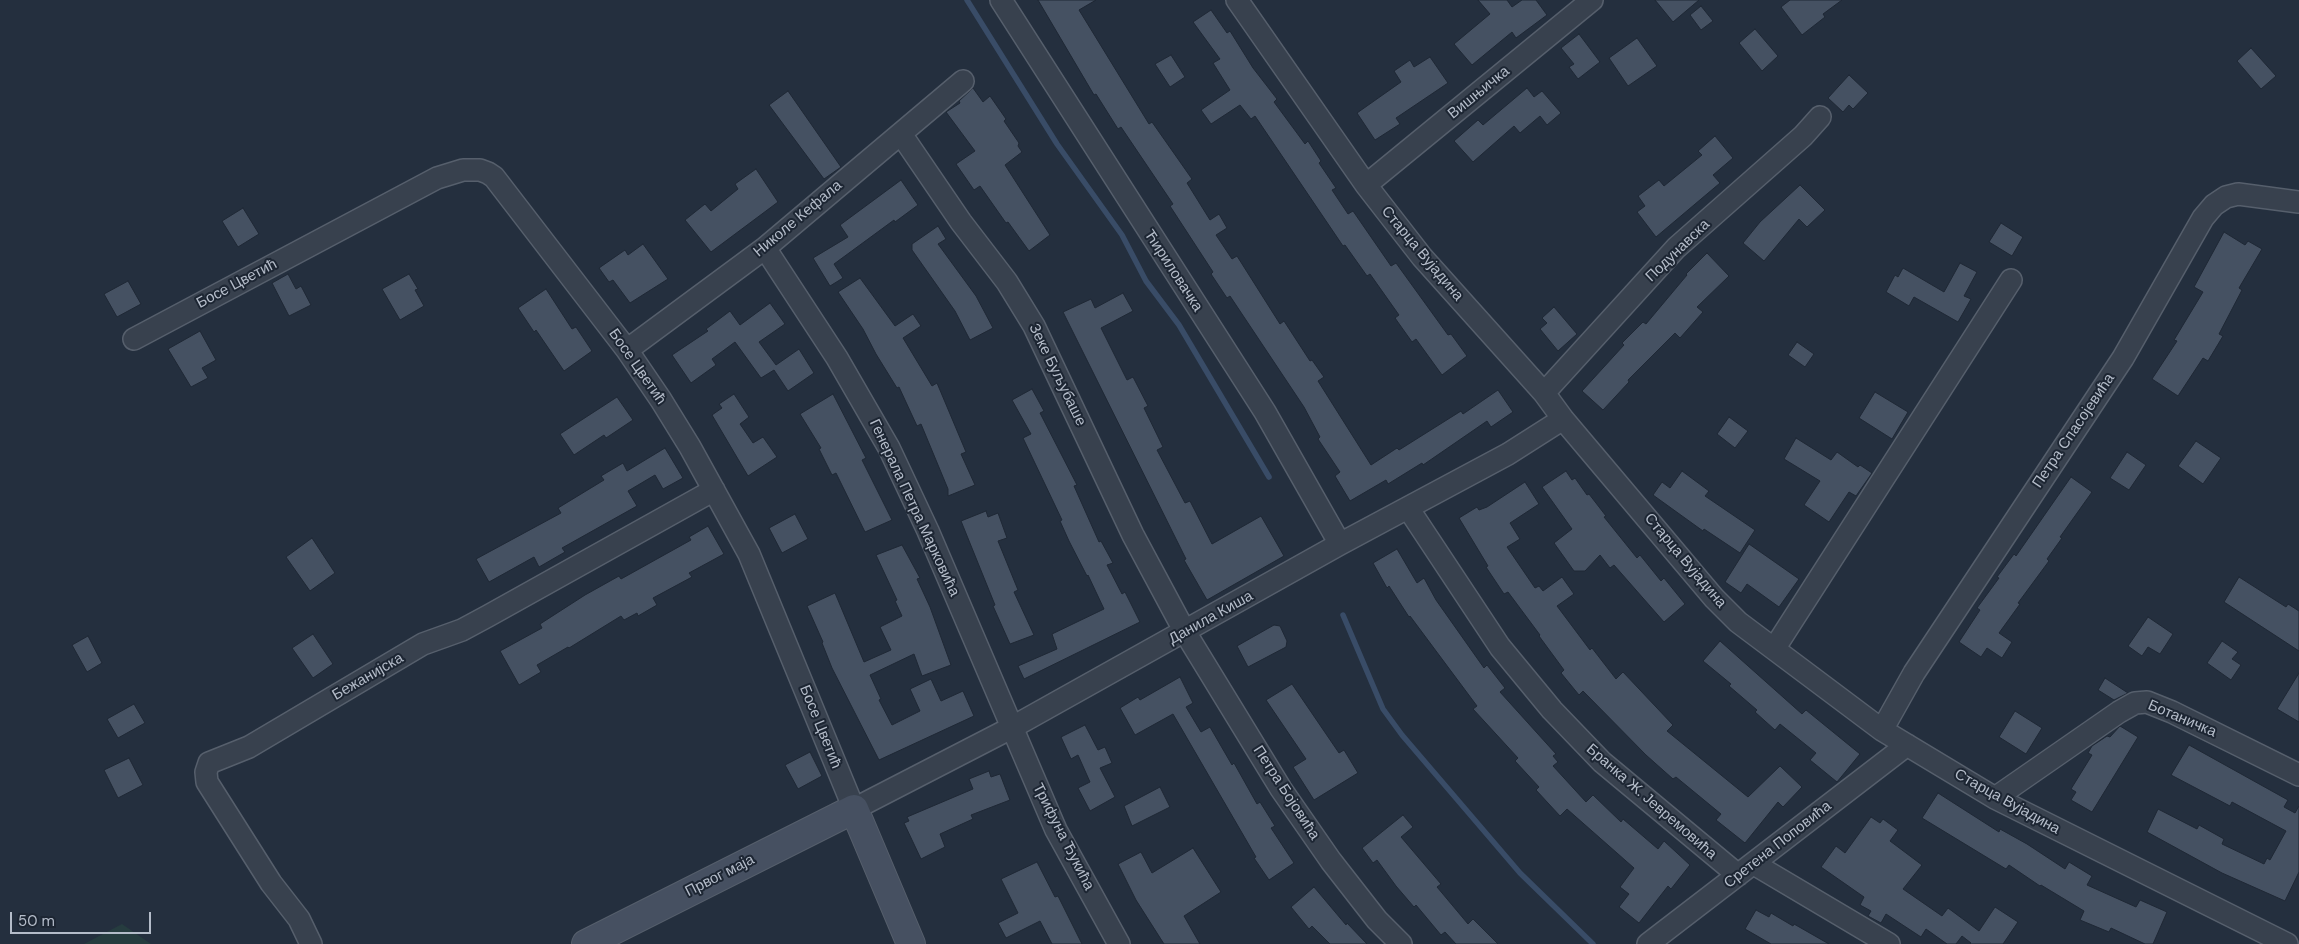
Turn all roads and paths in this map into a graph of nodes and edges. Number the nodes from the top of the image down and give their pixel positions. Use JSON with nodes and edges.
{"nodes":[{"id":1,"x":1001,"y":0,"type":"edge"},
{"id":2,"x":1237,"y":0,"type":"edge"},
{"id":3,"x":1592,"y":0,"type":"edge"},
{"id":4,"x":963,"y":81,"type":"dead end"},
{"id":5,"x":1820,"y":117,"type":"dead end"},
{"id":6,"x":901,"y":134,"type":"junction"},
{"id":7,"x":1366,"y":185,"type":"junction"},
{"id":8,"x":2299,"y":202,"type":"edge"},
{"id":9,"x":765,"y":248,"type":"junction"},
{"id":10,"x":2011,"y":280,"type":"dead end"},
{"id":11,"x":134,"y":339,"type":"dead end"},
{"id":12,"x":627,"y":350,"type":"junction"},
{"id":13,"x":1544,"y":393,"type":"junction"},
{"id":14,"x":1563,"y":419,"type":"junction"},
{"id":15,"x":714,"y":490,"type":"junction"},
{"id":16,"x":1408,"y":508,"type":"junction"},
{"id":17,"x":1340,"y":544,"type":"junction"},
{"id":18,"x":1185,"y":632,"type":"junction"},
{"id":19,"x":1774,"y":649,"type":"junction"},
{"id":20,"x":1011,"y":728,"type":"junction"},
{"id":21,"x":1882,"y":730,"type":"junction"},
{"id":22,"x":1907,"y":745,"type":"junction"},
{"id":23,"x":2299,"y":775,"type":"edge"},
{"id":24,"x":1995,"y":798,"type":"junction"},
{"id":25,"x":854,"y":809,"type":"junction"},
{"id":26,"x":1746,"y":869,"type":"junction"},
{"id":27,"x":312,"y":944,"type":"edge"},
{"id":28,"x":586,"y":944,"type":"edge"},
{"id":29,"x":911,"y":944,"type":"edge"},
{"id":30,"x":1119,"y":944,"type":"edge"},
{"id":31,"x":1401,"y":944,"type":"edge"},
{"id":32,"x":1648,"y":944,"type":"edge"},
{"id":33,"x":1889,"y":944,"type":"edge"},
{"id":34,"x":2287,"y":944,"type":"edge"}],
"edges":[{"from":1,"to":17,"type":"street","name":"Ћириловачка"},
{"from":2,"to":7,"type":"street","name":"Старца Вујадина"},
{"from":3,"to":7,"type":"street","name":"Вишњичка"},
{"from":4,"to":6,"type":"street","name":"Николе Кефала"},
{"from":5,"to":13,"type":"street","name":"Подунавска"},
{"from":6,"to":9,"type":"street","name":"Николе Кефала"},
{"from":6,"to":18,"type":"street","name":"Зеке Буљубаше"},
{"from":7,"to":13,"type":"street","name":"Старца Вујадина"},
{"from":8,"to":21,"type":"street","name":"Петра Спасојевића"},
{"from":9,"to":12,"type":"street","name":"Николе Кефала"},
{"from":9,"to":20,"type":"street","name":"Генерала Петра Марковића"},
{"from":10,"to":19,"type":"street"},
{"from":11,"to":12,"type":"street","name":"Босе Цветић"},
{"from":12,"to":15,"type":"street","name":"Босе Цветић"},
{"from":13,"to":14,"type":"street","name":"Старца Вујадина"},
{"from":14,"to":16,"type":"street","name":"Данила Киша"},
{"from":14,"to":19,"type":"street","name":"Старца Вујадина"},
{"from":15,"to":25,"type":"street","name":"Босе Цветић"},
{"from":15,"to":27,"type":"street","name":"Бежанијска"},
{"from":16,"to":17,"type":"street","name":"Данила Киша"},
{"from":16,"to":26,"type":"street","name":"Бранка Ж. Јевремовића"},
{"from":17,"to":18,"type":"street","name":"Данила Киша"},
{"from":18,"to":20,"type":"street","name":"Данила Киша"},
{"from":18,"to":31,"type":"street","name":"Петра Бојовића"},
{"from":19,"to":21,"type":"street","name":"Старца Вујадина"},
{"from":20,"to":25,"type":"street","name":"Данила Киша"},
{"from":20,"to":30,"type":"street","name":"Трифуна Ђукића"},
{"from":21,"to":22,"type":"street","name":"Старца Вујадина"},
{"from":22,"to":24,"type":"street","name":"Старца Вујадина"},
{"from":22,"to":26,"type":"street","name":"Сретена Поповића"},
{"from":23,"to":24,"type":"street","name":"Ботаничка"},
{"from":24,"to":34,"type":"street","name":"Старца Вујадина"},
{"from":25,"to":28,"type":"street","name":"Првог маја"},
{"from":25,"to":29,"type":"street","name":"Босе Цветић"},
{"from":26,"to":32,"type":"street","name":"Сретена Поповића"},
{"from":26,"to":33,"type":"street","name":"Бранка Ж. Јевремовића"}]}
